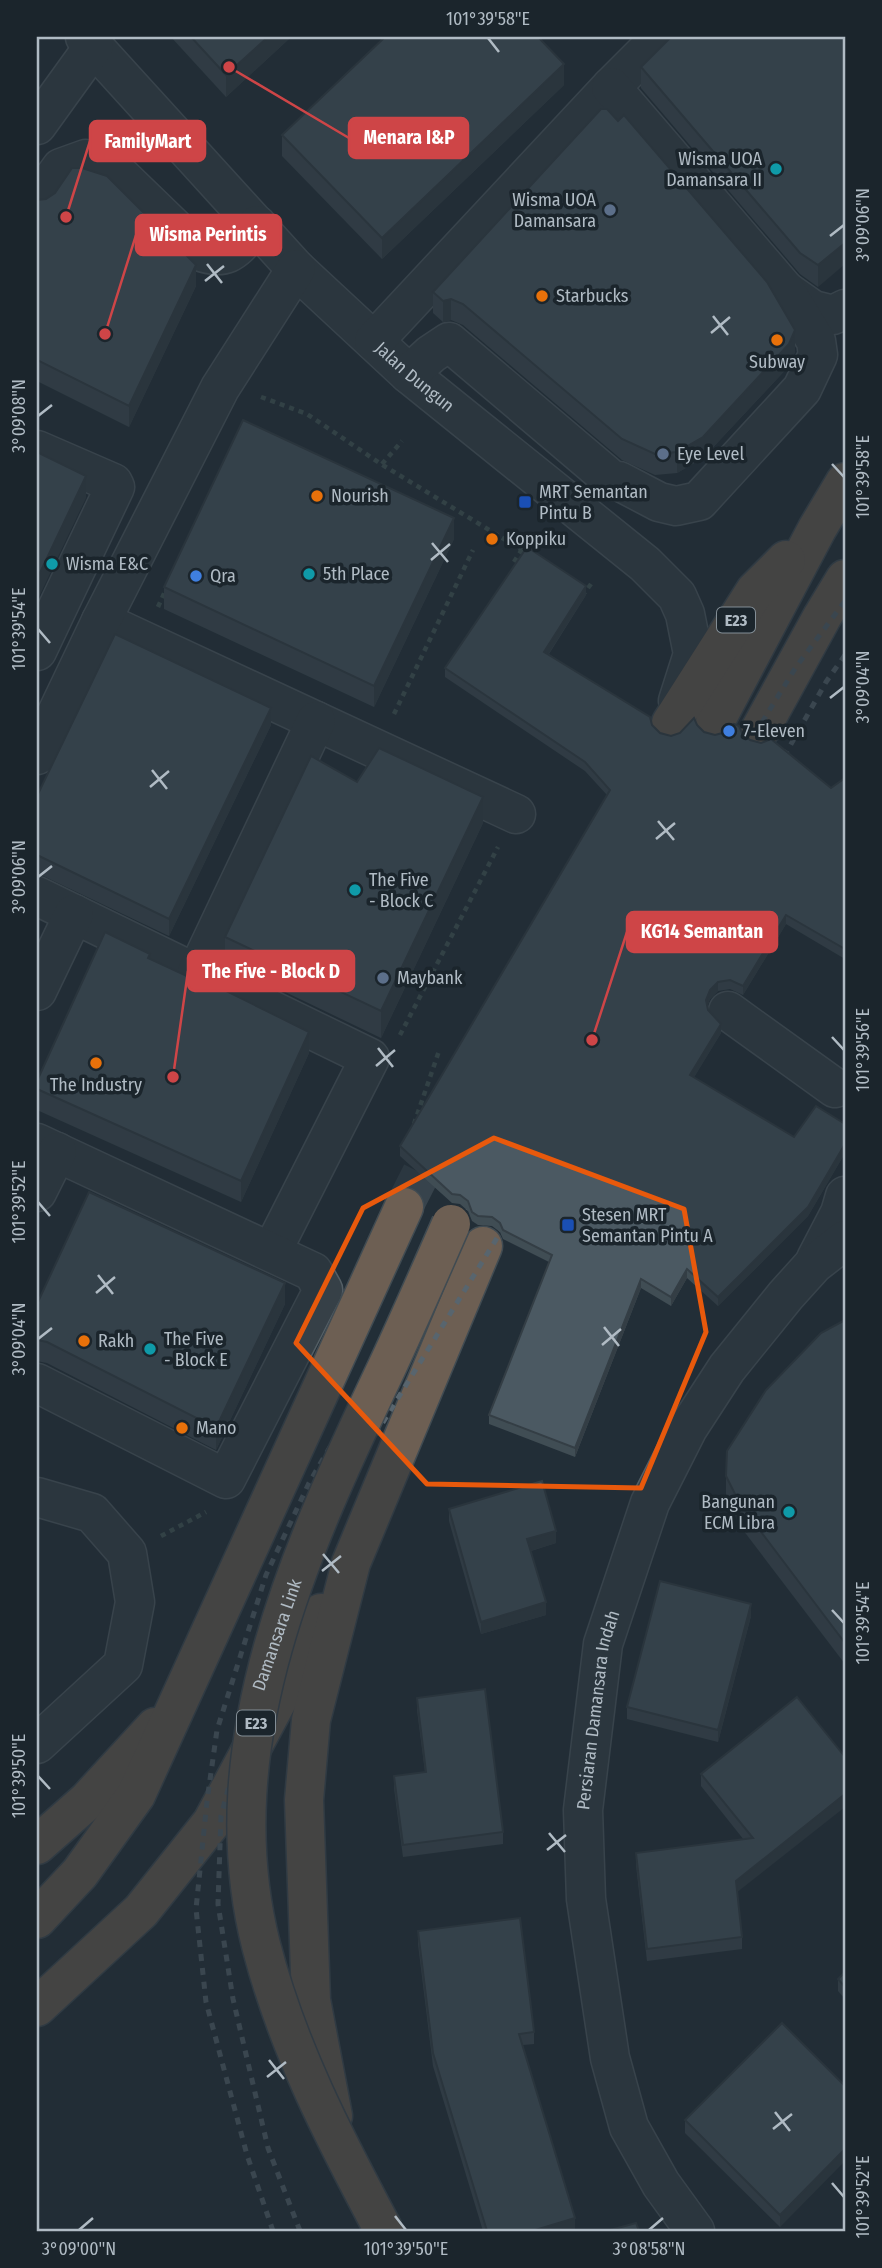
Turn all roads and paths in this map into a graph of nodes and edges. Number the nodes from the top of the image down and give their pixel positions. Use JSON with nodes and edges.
{"nodes":[{"id":1,"x":661,"y":37,"type":"edge"},
{"id":2,"x":89,"y":42,"type":"edge"},
{"id":3,"x":611,"y":87,"type":"junction"},
{"id":4,"x":37,"y":125,"type":"edge"},
{"id":5,"x":37,"y":201,"type":"edge"},
{"id":6,"x":257,"y":225,"type":"junction"},
{"id":7,"x":296,"y":269,"type":"junction"},
{"id":8,"x":785,"y":290,"type":"junction"},
{"id":9,"x":845,"y":309,"type":"edge"},
{"id":10,"x":374,"y":341,"type":"junction"},
{"id":11,"x":409,"y":374,"type":"junction"},
{"id":12,"x":249,"y":394,"type":"dead end"},
{"id":13,"x":402,"y":441,"type":"dead end"},
{"id":14,"x":37,"y":450,"type":"edge"},
{"id":15,"x":382,"y":464,"type":"junction"},
{"id":16,"x":845,"y":482,"type":"edge"},
{"id":17,"x":817,"y":529,"type":"junction"},
{"id":18,"x":528,"y":540,"type":"dead end"},
{"id":19,"x":522,"y":550,"type":"junction"},
{"id":20,"x":472,"y":551,"type":"dead end"},
{"id":21,"x":514,"y":562,"type":"edge"},
{"id":22,"x":845,"y":579,"type":"edge"},
{"id":23,"x":590,"y":584,"type":"dead end"},
{"id":24,"x":576,"y":605,"type":"edge"},
{"id":25,"x":101,"y":621,"type":"junction"},
{"id":26,"x":37,"y":650,"type":"edge"},
{"id":27,"x":316,"y":721,"type":"junction"},
{"id":28,"x":715,"y":722,"type":"dead end"},
{"id":29,"x":671,"y":723,"type":"joint"},
{"id":30,"x":760,"y":730,"type":"dead end"},
{"id":31,"x":378,"y":749,"type":"junction"},
{"id":32,"x":37,"y":755,"type":"edge"},
{"id":33,"x":516,"y":814,"type":"joint"},
{"id":34,"x":37,"y":896,"type":"edge"},
{"id":35,"x":74,"y":914,"type":"junction"},
{"id":36,"x":197,"y":972,"type":"junction"},
{"id":37,"x":37,"y":991,"type":"edge"},
{"id":38,"x":728,"y":1011,"type":"dead end"},
{"id":39,"x":439,"y":1051,"type":"dead end"},
{"id":40,"x":370,"y":1058,"type":"junction"},
{"id":41,"x":835,"y":1088,"type":"dead end"},
{"id":42,"x":412,"y":1130,"type":"edge"},
{"id":43,"x":47,"y":1148,"type":"edge"},
{"id":44,"x":37,"y":1192,"type":"edge"},
{"id":45,"x":845,"y":1196,"type":"edge"},
{"id":46,"x":404,"y":1207,"type":"tunnel mouth"},
{"id":47,"x":451,"y":1224,"type":"dead end"},
{"id":48,"x":845,"y":1240,"type":"edge"},
{"id":49,"x":483,"y":1246,"type":"dead end"},
{"id":50,"x":272,"y":1251,"type":"junction"},
{"id":51,"x":814,"y":1264,"type":"junction"},
{"id":52,"x":37,"y":1383,"type":"edge"},
{"id":53,"x":37,"y":1497,"type":"edge"},
{"id":54,"x":211,"y":1509,"type":"dead end"},
{"id":55,"x":127,"y":1553,"type":"junction"},
{"id":56,"x":351,"y":1563,"type":"junction"},
{"id":57,"x":180,"y":1700,"type":"junction"},
{"id":58,"x":37,"y":1744,"type":"edge"},
{"id":59,"x":37,"y":1845,"type":"edge"},
{"id":60,"x":37,"y":1919,"type":"edge"},
{"id":61,"x":37,"y":2007,"type":"edge"},
{"id":62,"x":378,"y":2231,"type":"edge"},
{"id":63,"x":384,"y":2231,"type":"edge"},
{"id":64,"x":695,"y":2231,"type":"edge"}],
"edges":[{"from":1,"to":3,"type":"street"},
{"from":2,"to":4,"type":"street"},
{"from":2,"to":6,"type":"street","name":"Jalan Dungun"},
{"from":3,"to":8,"type":"street"},
{"from":3,"to":10,"type":"street"},
{"from":5,"to":6,"type":"street"},
{"from":6,"to":7,"type":"street","name":"Jalan Dungun"},
{"from":7,"to":10,"type":"street","name":"Jalan Dungun"},
{"from":7,"to":25,"type":"street"},
{"from":8,"to":9,"type":"street"},
{"from":8,"to":11,"type":"street"},
{"from":10,"to":11,"type":"street","name":"Jalan Dungun"},
{"from":11,"to":29,"type":"street","name":"Jalan Dungun"},
{"from":12,"to":15,"type":"path"},
{"from":13,"to":15,"type":"path"},
{"from":14,"to":26,"type":"street"},
{"from":15,"to":19,"type":"path"},
{"from":16,"to":17,"type":"highway","number":"E23"},
{"from":17,"to":28,"type":"highway","number":"E23"},
{"from":17,"to":29,"type":"highway","number":"E23"},
{"from":18,"to":19,"type":"path"},
{"from":19,"to":21,"type":"path"},
{"from":20,"to":31,"type":"path"},
{"from":22,"to":30,"type":"highway"},
{"from":23,"to":24,"type":"path"},
{"from":25,"to":27,"type":"street"},
{"from":25,"to":32,"type":"street"},
{"from":27,"to":31,"type":"street"},
{"from":27,"to":36,"type":"street"},
{"from":31,"to":33,"type":"street"},
{"from":33,"to":40,"type":"path"},
{"from":34,"to":35,"type":"street"},
{"from":35,"to":36,"type":"street"},
{"from":35,"to":37,"type":"street"},
{"from":36,"to":40,"type":"street"},
{"from":38,"to":41,"type":"street"},
{"from":39,"to":42,"type":"path"},
{"from":40,"to":50,"type":"street"},
{"from":43,"to":44,"type":"street"},
{"from":43,"to":50,"type":"street"},
{"from":45,"to":51,"type":"street"},
{"from":46,"to":57,"type":"highway"},
{"from":47,"to":63,"type":"highway","name":"Damansara Link","number":"E23","bridge":true},
{"from":48,"to":51,"type":"street","name":"Persiaran Damansara Indah"},
{"from":49,"to":56,"type":"highway"},
{"from":50,"to":52,"type":"street"},
{"from":51,"to":64,"type":"street","name":"Persiaran Damansara Indah"},
{"from":53,"to":55,"type":"street"},
{"from":54,"to":55,"type":"path"},
{"from":55,"to":58,"type":"street"},
{"from":56,"to":61,"type":"highway"},
{"from":56,"to":62,"type":"highway"},
{"from":57,"to":59,"type":"highway"},
{"from":57,"to":60,"type":"highway"}]}
